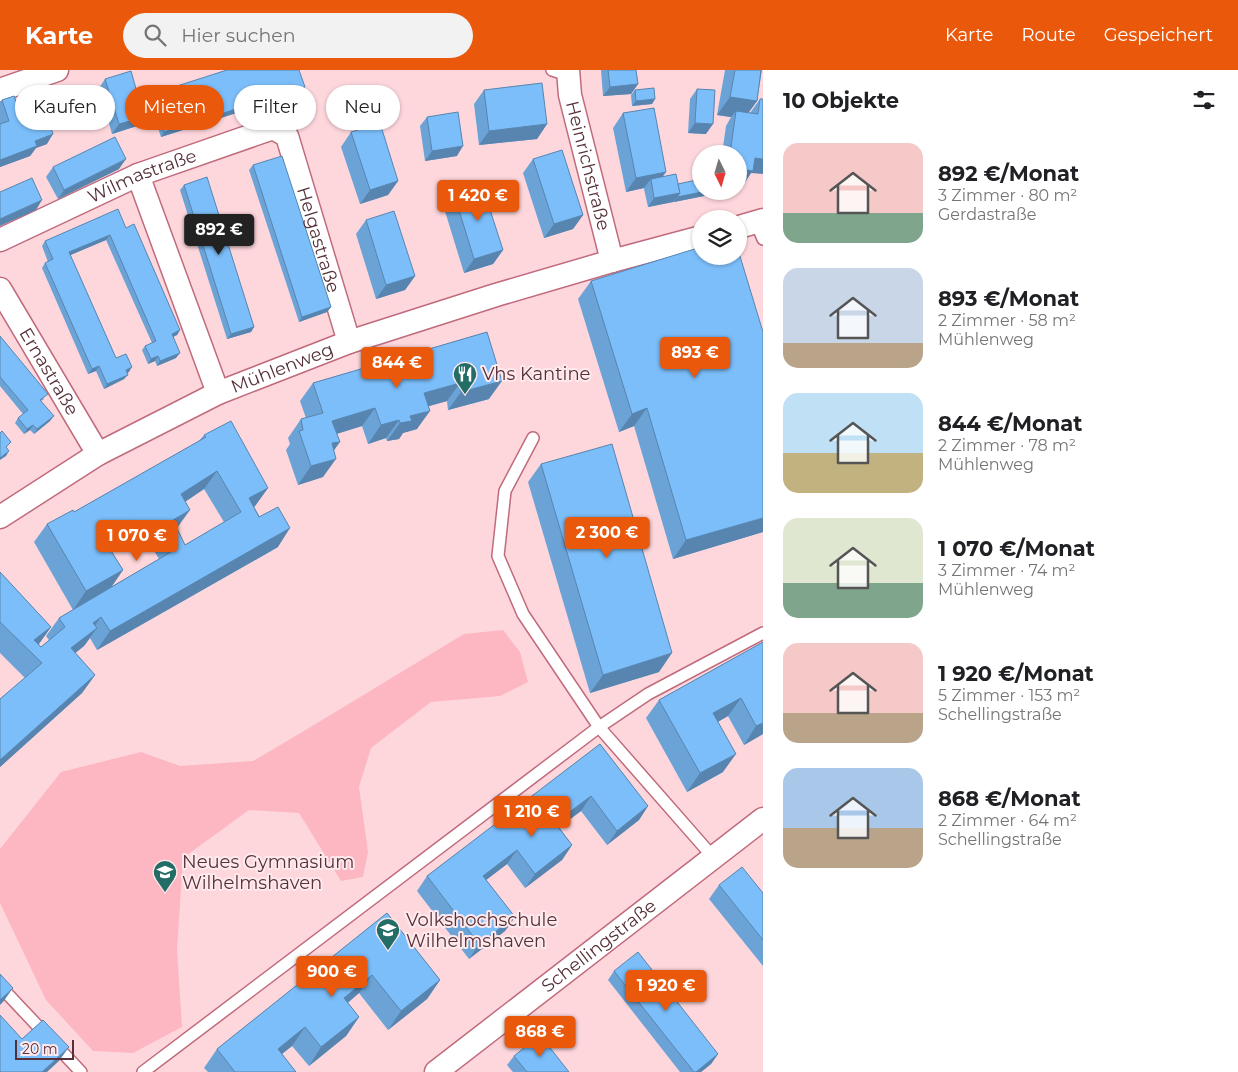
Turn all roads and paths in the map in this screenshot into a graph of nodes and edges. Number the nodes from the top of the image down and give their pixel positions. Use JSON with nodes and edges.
{"nodes":[{"id":1,"x":57,"y":70,"type":"edge"},
{"id":2,"x":563,"y":72,"type":"edge"},
{"id":3,"x":0,"y":90,"type":"edge"},
{"id":4,"x":287,"y":136,"type":"joint"},
{"id":5,"x":138,"y":175,"type":"junction"},
{"id":6,"x":692,"y":239,"type":"edge"},
{"id":7,"x":0,"y":240,"type":"edge"},
{"id":8,"x":612,"y":261,"type":"junction"},
{"id":9,"x":0,"y":290,"type":"edge"},
{"id":10,"x":349,"y":342,"type":"junction"},
{"id":11,"x":218,"y":392,"type":"junction"},
{"id":12,"x":533,"y":438,"type":"dead end"},
{"id":13,"x":98,"y":454,"type":"junction"},
{"id":14,"x":0,"y":517,"type":"edge"},
{"id":15,"x":763,"y":633,"type":"edge"},
{"id":16,"x":599,"y":727,"type":"junction"},
{"id":17,"x":763,"y":819,"type":"edge"},
{"id":18,"x":713,"y":857,"type":"junction"},
{"id":19,"x":0,"y":986,"type":"edge"},
{"id":20,"x":80,"y":1072,"type":"edge"},
{"id":21,"x":143,"y":1072,"type":"edge"},
{"id":22,"x":436,"y":1072,"type":"edge"}],
"edges":[{"from":1,"to":3,"type":"street"},
{"from":2,"to":8,"type":"street","name":"Heinrichstraße"},
{"from":4,"to":5,"type":"street","name":"Wilmastraße"},
{"from":4,"to":10,"type":"street","name":"Helgastraße"},
{"from":5,"to":7,"type":"street","name":"Wilmastraße"},
{"from":5,"to":11,"type":"street"},
{"from":6,"to":8,"type":"street","name":"Mühlenweg"},
{"from":8,"to":10,"type":"street","name":"Mühlenweg"},
{"from":9,"to":13,"type":"street","name":"Ernastraße"},
{"from":10,"to":11,"type":"street","name":"Mühlenweg"},
{"from":11,"to":13,"type":"street","name":"Mühlenweg"},
{"from":12,"to":16,"type":"lane"},
{"from":13,"to":14,"type":"street","name":"Mühlenweg"},
{"from":15,"to":16,"type":"lane"},
{"from":16,"to":18,"type":"lane"},
{"from":16,"to":21,"type":"lane"},
{"from":17,"to":18,"type":"street","name":"Schellingstraße"},
{"from":18,"to":22,"type":"street","name":"Schellingstraße"},
{"from":19,"to":20,"type":"lane"}]}
